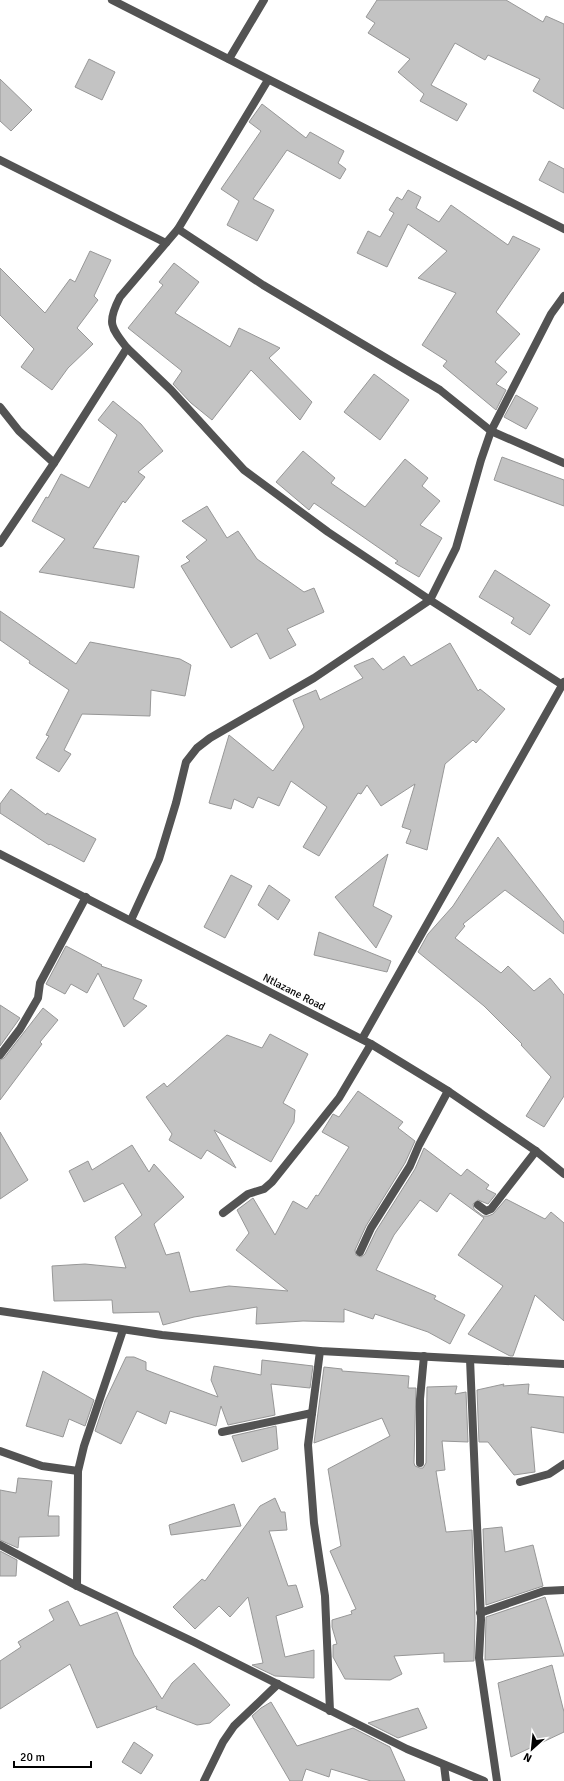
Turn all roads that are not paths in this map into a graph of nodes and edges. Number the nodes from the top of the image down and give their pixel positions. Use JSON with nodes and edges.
{"nodes":[{"id":1,"x":112,"y":0,"type":"edge"},
{"id":2,"x":264,"y":0,"type":"edge"},
{"id":3,"x":229,"y":59,"type":"junction"},
{"id":4,"x":268,"y":80,"type":"junction"},
{"id":5,"x":0,"y":160,"type":"edge"},
{"id":6,"x":178,"y":229,"type":"junction"},
{"id":7,"x":564,"y":229,"type":"edge"},
{"id":8,"x":166,"y":243,"type":"junction"},
{"id":9,"x":564,"y":296,"type":"edge"},
{"id":10,"x":127,"y":348,"type":"junction"},
{"id":11,"x":0,"y":407,"type":"edge"},
{"id":12,"x":491,"y":431,"type":"junction"},
{"id":13,"x":54,"y":463,"type":"junction"},
{"id":14,"x":564,"y":463,"type":"edge"},
{"id":15,"x":0,"y":543,"type":"edge"},
{"id":16,"x":430,"y":600,"type":"junction"},
{"id":17,"x":563,"y":684,"type":"edge"},
{"id":18,"x":0,"y":854,"type":"edge"},
{"id":19,"x":86,"y":897,"type":"junction"},
{"id":20,"x":131,"y":920,"type":"junction"},
{"id":21,"x":362,"y":1039,"type":"junction"},
{"id":22,"x":371,"y":1044,"type":"junction"},
{"id":23,"x":0,"y":1055,"type":"edge"},
{"id":24,"x":448,"y":1091,"type":"junction"},
{"id":25,"x":536,"y":1151,"type":"junction"},
{"id":26,"x":564,"y":1174,"type":"edge"},
{"id":27,"x":478,"y":1205,"type":"dead end"},
{"id":28,"x":223,"y":1213,"type":"dead end"},
{"id":29,"x":360,"y":1252,"type":"dead end"},
{"id":30,"x":0,"y":1311,"type":"edge"},
{"id":31,"x":123,"y":1330,"type":"junction"},
{"id":32,"x":320,"y":1352,"type":"junction"},
{"id":33,"x":424,"y":1356,"type":"junction"},
{"id":34,"x":470,"y":1358,"type":"junction"},
{"id":35,"x":564,"y":1364,"type":"edge"},
{"id":36,"x":312,"y":1413,"type":"junction"},
{"id":37,"x":222,"y":1432,"type":"dead end"},
{"id":38,"x":0,"y":1451,"type":"edge"},
{"id":39,"x":420,"y":1463,"type":"dead end"},
{"id":40,"x":564,"y":1464,"type":"edge"},
{"id":41,"x":78,"y":1470,"type":"junction"},
{"id":42,"x":520,"y":1482,"type":"dead end"},
{"id":43,"x":0,"y":1544,"type":"edge"},
{"id":44,"x":77,"y":1586,"type":"junction"},
{"id":45,"x":564,"y":1590,"type":"edge"},
{"id":46,"x":480,"y":1613,"type":"junction"},
{"id":47,"x":278,"y":1684,"type":"junction"},
{"id":48,"x":330,"y":1711,"type":"junction"},
{"id":49,"x":444,"y":1765,"type":"junction"},
{"id":50,"x":204,"y":1781,"type":"edge"},
{"id":51,"x":446,"y":1781,"type":"edge"},
{"id":52,"x":484,"y":1781,"type":"edge"},
{"id":53,"x":496,"y":1781,"type":"edge"}],
"edges":[{"from":1,"to":3,"type":"street"},
{"from":2,"to":3,"type":"street"},
{"from":3,"to":4,"type":"street"},
{"from":4,"to":6,"type":"street"},
{"from":4,"to":7,"type":"street"},
{"from":5,"to":8,"type":"street"},
{"from":6,"to":8,"type":"street"},
{"from":6,"to":12,"type":"street"},
{"from":8,"to":10,"type":"street"},
{"from":9,"to":12,"type":"street"},
{"from":10,"to":13,"type":"street"},
{"from":10,"to":16,"type":"street"},
{"from":11,"to":13,"type":"street"},
{"from":12,"to":14,"type":"street"},
{"from":12,"to":16,"type":"street"},
{"from":13,"to":15,"type":"street"},
{"from":16,"to":17,"type":"street"},
{"from":16,"to":20,"type":"street"},
{"from":17,"to":21,"type":"street"},
{"from":18,"to":19,"type":"street","name":"Ntlazane Road"},
{"from":19,"to":20,"type":"street","name":"Ntlazane Road"},
{"from":19,"to":23,"type":"street"},
{"from":20,"to":21,"type":"street","name":"Ntlazane Road"},
{"from":21,"to":22,"type":"street","name":"Ntlazane Road"},
{"from":22,"to":24,"type":"street","name":"Ntlazane Road"},
{"from":22,"to":28,"type":"street"},
{"from":24,"to":25,"type":"street","name":"Ntlazane Road"},
{"from":24,"to":29,"type":"street"},
{"from":25,"to":26,"type":"street","name":"Ntlazane Road"},
{"from":25,"to":27,"type":"street"},
{"from":30,"to":31,"type":"street"},
{"from":31,"to":32,"type":"street"},
{"from":31,"to":41,"type":"street"},
{"from":32,"to":33,"type":"street"},
{"from":32,"to":36,"type":"street"},
{"from":33,"to":34,"type":"street"},
{"from":33,"to":39,"type":"street"},
{"from":34,"to":35,"type":"street"},
{"from":34,"to":46,"type":"street"},
{"from":36,"to":37,"type":"street"},
{"from":36,"to":48,"type":"street"},
{"from":38,"to":41,"type":"street"},
{"from":40,"to":42,"type":"street"},
{"from":41,"to":44,"type":"street"},
{"from":43,"to":44,"type":"street"},
{"from":44,"to":47,"type":"street"},
{"from":45,"to":46,"type":"street"},
{"from":46,"to":53,"type":"street"},
{"from":47,"to":48,"type":"street"},
{"from":47,"to":50,"type":"street"},
{"from":48,"to":49,"type":"street"},
{"from":49,"to":51,"type":"street"},
{"from":49,"to":52,"type":"street"}]}
